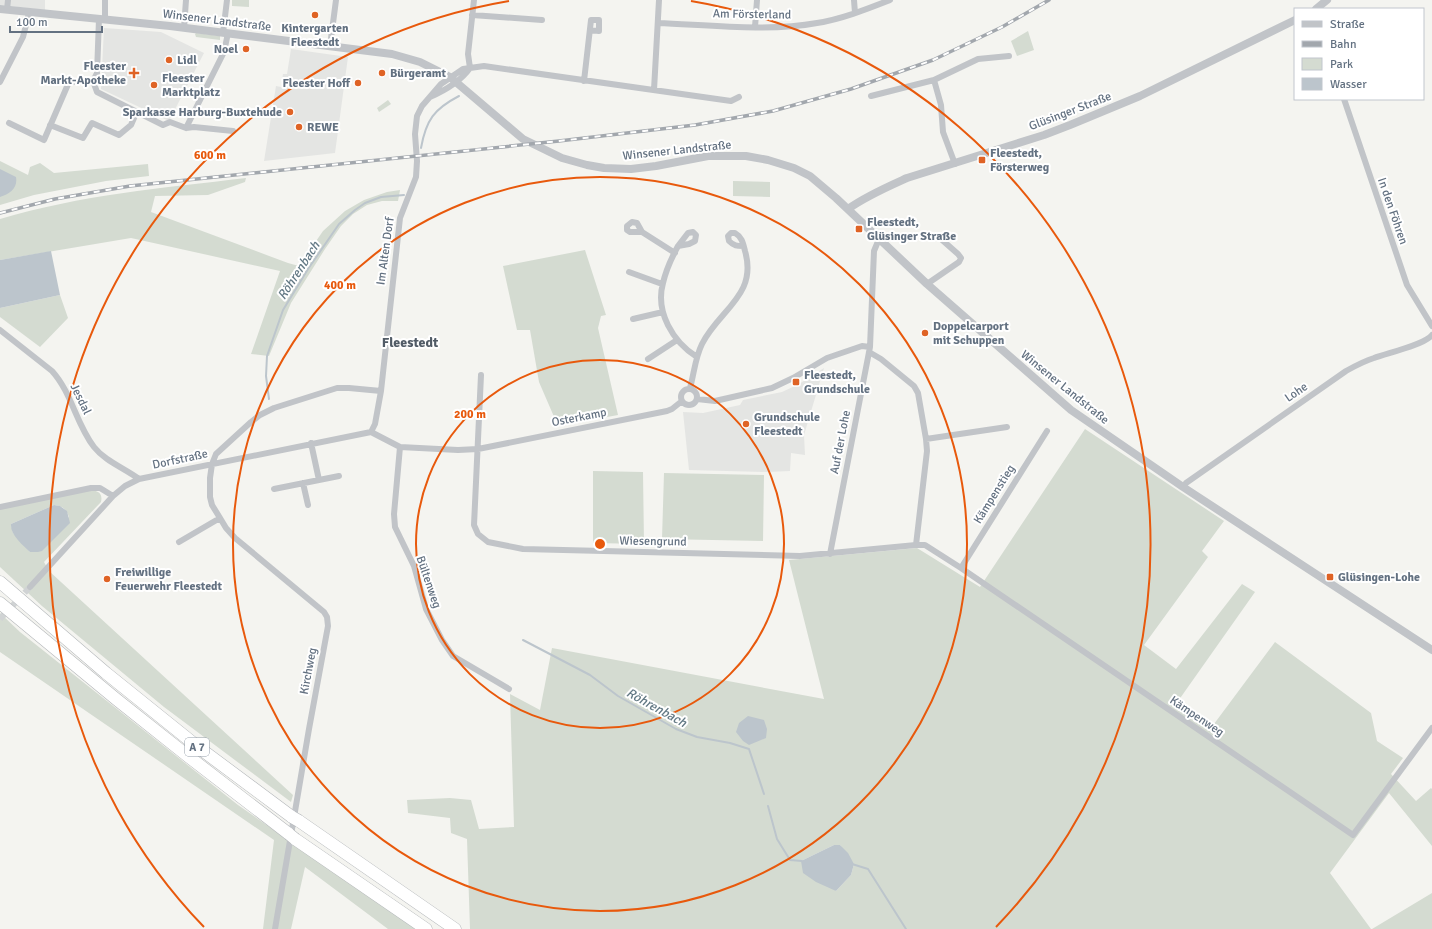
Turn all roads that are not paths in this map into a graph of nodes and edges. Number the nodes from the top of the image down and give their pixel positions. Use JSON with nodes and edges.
{"nodes":[{"id":1,"x":8,"y":0,"type":"edge"},
{"id":2,"x":105,"y":0,"type":"edge"},
{"id":3,"x":186,"y":0,"type":"edge"},
{"id":4,"x":228,"y":0,"type":"edge"},
{"id":5,"x":336,"y":0,"type":"edge"},
{"id":6,"x":474,"y":0,"type":"edge"},
{"id":7,"x":659,"y":0,"type":"edge"},
{"id":8,"x":757,"y":0,"type":"edge"},
{"id":9,"x":854,"y":0,"type":"edge"},
{"id":10,"x":890,"y":0,"type":"edge"},
{"id":11,"x":1327,"y":0,"type":"edge"},
{"id":12,"x":1317,"y":8,"type":"edge"},
{"id":13,"x":3,"y":10,"type":"edge"},
{"id":14,"x":29,"y":13,"type":"junction"},
{"id":15,"x":855,"y":13,"type":"junction"},
{"id":16,"x":472,"y":15,"type":"junction"},
{"id":17,"x":102,"y":20,"type":"junction"},
{"id":18,"x":542,"y":20,"type":"dead end"},
{"id":19,"x":1294,"y":20,"type":"edge"},
{"id":20,"x":658,"y":23,"type":"junction"},
{"id":21,"x":755,"y":27,"type":"junction"},
{"id":22,"x":184,"y":28,"type":"junction"},
{"id":23,"x":590,"y":30,"type":"dead end"},
{"id":24,"x":226,"y":33,"type":"junction"},
{"id":25,"x":330,"y":46,"type":"junction"},
{"id":26,"x":1009,"y":56,"type":"dead end"},
{"id":27,"x":470,"y":68,"type":"junction"},
{"id":28,"x":453,"y":80,"type":"junction"},
{"id":29,"x":934,"y":80,"type":"junction"},
{"id":30,"x":92,"y":81,"type":"junction"},
{"id":31,"x":584,"y":81,"type":"junction"},
{"id":32,"x":0,"y":82,"type":"edge"},
{"id":33,"x":654,"y":90,"type":"junction"},
{"id":34,"x":871,"y":96,"type":"dead end"},
{"id":35,"x":739,"y":97,"type":"dead end"},
{"id":36,"x":1344,"y":100,"type":"edge"},
{"id":37,"x":136,"y":111,"type":"junction"},
{"id":38,"x":9,"y":123,"type":"dead end"},
{"id":39,"x":50,"y":125,"type":"junction"},
{"id":40,"x":186,"y":128,"type":"junction"},
{"id":41,"x":232,"y":131,"type":"dead end"},
{"id":42,"x":955,"y":164,"type":"junction"},
{"id":43,"x":848,"y":210,"type":"junction"},
{"id":44,"x":642,"y":232,"type":"dead end"},
{"id":45,"x":879,"y":239,"type":"junction"},
{"id":46,"x":941,"y":239,"type":"dead end"},
{"id":47,"x":678,"y":246,"type":"dead end"},
{"id":48,"x":743,"y":246,"type":"dead end"},
{"id":49,"x":674,"y":253,"type":"junction"},
{"id":50,"x":629,"y":272,"type":"dead end"},
{"id":51,"x":662,"y":284,"type":"junction"},
{"id":52,"x":927,"y":284,"type":"junction"},
{"id":53,"x":663,"y":312,"type":"junction"},
{"id":54,"x":633,"y":319,"type":"dead end"},
{"id":55,"x":1432,"y":326,"type":"edge"},
{"id":56,"x":0,"y":330,"type":"edge"},
{"id":57,"x":1432,"y":335,"type":"edge"},
{"id":58,"x":677,"y":340,"type":"junction"},
{"id":59,"x":869,"y":350,"type":"junction"},
{"id":60,"x":697,"y":356,"type":"junction"},
{"id":61,"x":648,"y":359,"type":"dead end"},
{"id":62,"x":481,"y":375,"type":"dead end"},
{"id":63,"x":690,"y":388,"type":"junction"},
{"id":64,"x":381,"y":391,"type":"junction"},
{"id":65,"x":697,"y":399,"type":"junction"},
{"id":66,"x":682,"y":401,"type":"junction"},
{"id":67,"x":1006,"y":427,"type":"dead end"},
{"id":68,"x":1047,"y":431,"type":"dead end"},
{"id":69,"x":372,"y":432,"type":"junction"},
{"id":70,"x":926,"y":439,"type":"junction"},
{"id":71,"x":311,"y":443,"type":"junction"},
{"id":72,"x":400,"y":447,"type":"junction"},
{"id":73,"x":478,"y":449,"type":"junction"},
{"id":74,"x":212,"y":464,"type":"junction"},
{"id":75,"x":339,"y":476,"type":"dead end"},
{"id":76,"x":139,"y":479,"type":"junction"},
{"id":77,"x":320,"y":480,"type":"junction"},
{"id":78,"x":303,"y":483,"type":"junction"},
{"id":79,"x":1183,"y":487,"type":"junction"},
{"id":80,"x":274,"y":489,"type":"dead end"},
{"id":81,"x":113,"y":496,"type":"junction"},
{"id":82,"x":308,"y":504,"type":"dead end"},
{"id":83,"x":0,"y":507,"type":"edge"},
{"id":84,"x":220,"y":518,"type":"junction"},
{"id":85,"x":179,"y":542,"type":"dead end"},
{"id":86,"x":916,"y":545,"type":"junction"},
{"id":87,"x":830,"y":554,"type":"junction"},
{"id":88,"x":961,"y":568,"type":"junction"},
{"id":89,"x":0,"y":582,"type":"edge"},
{"id":90,"x":30,"y":587,"type":"tunnel mouth"},
{"id":91,"x":0,"y":603,"type":"edge"},
{"id":92,"x":1432,"y":650,"type":"edge"},
{"id":93,"x":509,"y":689,"type":"dead end"},
{"id":94,"x":1432,"y":728,"type":"edge"},
{"id":95,"x":275,"y":929,"type":"edge"},
{"id":96,"x":426,"y":929,"type":"edge"},
{"id":97,"x":455,"y":929,"type":"edge"}],
"edges":[{"from":1,"to":13,"type":"street"},
{"from":2,"to":17,"type":"street"},
{"from":3,"to":22,"type":"street"},
{"from":4,"to":24,"type":"street"},
{"from":5,"to":25,"type":"street"},
{"from":6,"to":16,"type":"street"},
{"from":7,"to":20,"type":"street"},
{"from":8,"to":21,"type":"street"},
{"from":9,"to":15,"type":"street"},
{"from":10,"to":15,"type":"street","name":"Am Försterland"},
{"from":11,"to":12,"type":"street"},
{"from":13,"to":14,"type":"street","name":"Winsener Landstraße"},
{"from":14,"to":17,"type":"street","name":"Winsener Landstraße"},
{"from":14,"to":32,"type":"street"},
{"from":15,"to":21,"type":"street","name":"Am Försterland"},
{"from":16,"to":18,"type":"street"},
{"from":16,"to":27,"type":"street"},
{"from":17,"to":22,"type":"street","name":"Winsener Landstraße"},
{"from":17,"to":30,"type":"street"},
{"from":19,"to":42,"type":"street","name":"Glüsinger Straße"},
{"from":20,"to":21,"type":"street","name":"Am Försterland"},
{"from":20,"to":33,"type":"street"},
{"from":22,"to":24,"type":"street","name":"Winsener Landstraße"},
{"from":23,"to":31,"type":"street"},
{"from":24,"to":25,"type":"street","name":"Winsener Landstraße"},
{"from":24,"to":40,"type":"street"},
{"from":25,"to":28,"type":"street","name":"Winsener Landstraße"},
{"from":26,"to":29,"type":"street"},
{"from":27,"to":28,"type":"street"},
{"from":27,"to":31,"type":"street"},
{"from":28,"to":43,"type":"street","name":"Winsener Landstraße"},
{"from":28,"to":64,"type":"street","name":"Im Alten Dorf"},
{"from":29,"to":34,"type":"street"},
{"from":29,"to":42,"type":"street"},
{"from":30,"to":37,"type":"street"},
{"from":30,"to":39,"type":"street"},
{"from":31,"to":33,"type":"street"},
{"from":33,"to":35,"type":"street"},
{"from":36,"to":55,"type":"street","name":"In den Föhren"},
{"from":37,"to":39,"type":"street"},
{"from":37,"to":40,"type":"street"},
{"from":38,"to":39,"type":"street"},
{"from":40,"to":41,"type":"street"},
{"from":42,"to":43,"type":"street","name":"Glüsinger Straße"},
{"from":43,"to":45,"type":"street","name":"Winsener Landstraße"},
{"from":44,"to":49,"type":"street"},
{"from":45,"to":52,"type":"street","name":"Winsener Landstraße"},
{"from":45,"to":59,"type":"street","name":"Auf der Lohe"},
{"from":46,"to":52,"type":"street"},
{"from":47,"to":49,"type":"street"},
{"from":48,"to":60,"type":"street"},
{"from":49,"to":51,"type":"street"},
{"from":50,"to":51,"type":"street"},
{"from":51,"to":53,"type":"street"},
{"from":52,"to":79,"type":"street","name":"Winsener Landstraße"},
{"from":53,"to":54,"type":"street"},
{"from":53,"to":58,"type":"street"},
{"from":56,"to":76,"type":"street","name":"Jesdal"},
{"from":57,"to":79,"type":"street","name":"Lohe"},
{"from":58,"to":60,"type":"street"},
{"from":58,"to":61,"type":"street"},
{"from":59,"to":65,"type":"street","name":"Osterkamp"},
{"from":59,"to":70,"type":"street"},
{"from":59,"to":87,"type":"street","name":"Auf der Lohe"},
{"from":60,"to":63,"type":"street"},
{"from":62,"to":73,"type":"street"},
{"from":63,"to":65,"type":"street"},
{"from":63,"to":66,"type":"street","name":"Osterkamp"},
{"from":64,"to":69,"type":"street","name":"Im Alten Dorf"},
{"from":64,"to":74,"type":"street"},
{"from":65,"to":66,"type":"street","name":"Osterkamp"},
{"from":66,"to":73,"type":"street","name":"Osterkamp"},
{"from":67,"to":70,"type":"street"},
{"from":68,"to":88,"type":"street","name":"Kämpenstieg"},
{"from":69,"to":71,"type":"street","name":"Dorfstraße"},
{"from":69,"to":72,"type":"street","name":"Osterkamp"},
{"from":70,"to":86,"type":"street"},
{"from":71,"to":74,"type":"street","name":"Dorfstraße"},
{"from":71,"to":77,"type":"street"},
{"from":72,"to":73,"type":"street","name":"Osterkamp"},
{"from":72,"to":93,"type":"street","name":"Bültenweg"},
{"from":73,"to":87,"type":"street","name":"Wiesengrund"},
{"from":74,"to":76,"type":"street","name":"Dorfstraße"},
{"from":74,"to":84,"type":"street","name":"Kirchweg"},
{"from":75,"to":77,"type":"street"},
{"from":76,"to":81,"type":"street","name":"Dorfstraße"},
{"from":77,"to":78,"type":"street"},
{"from":78,"to":80,"type":"street"},
{"from":78,"to":82,"type":"street"},
{"from":79,"to":92,"type":"street","name":"Winsener Landstraße"},
{"from":81,"to":83,"type":"street"},
{"from":81,"to":90,"type":"street","name":"Dorfstraße"},
{"from":84,"to":85,"type":"street"},
{"from":84,"to":95,"type":"street","name":"Kirchweg"},
{"from":86,"to":87,"type":"street","name":"Wiesengrund"},
{"from":86,"to":88,"type":"street","name":"Kämpenweg"},
{"from":88,"to":94,"type":"street","name":"Kämpenweg"},
{"from":89,"to":97,"type":"highway","number":"A 7"},
{"from":91,"to":96,"type":"highway","number":"A 7"}]}
